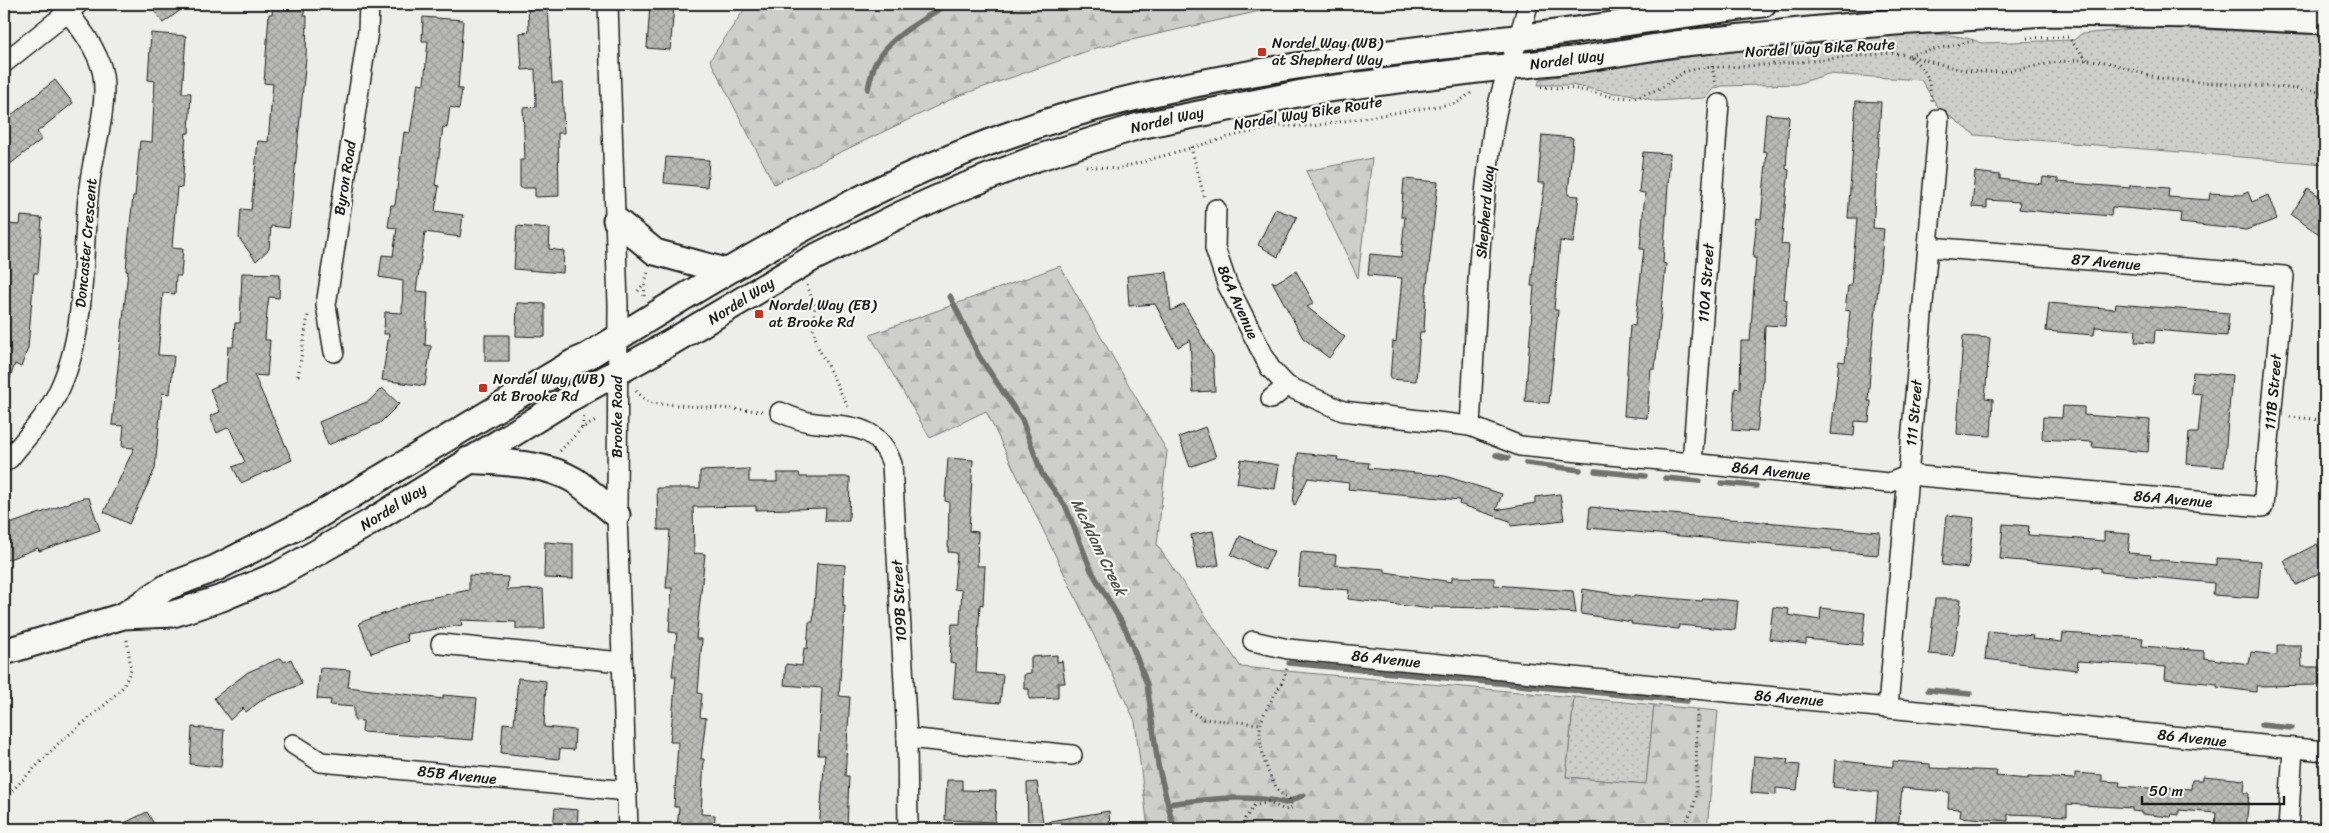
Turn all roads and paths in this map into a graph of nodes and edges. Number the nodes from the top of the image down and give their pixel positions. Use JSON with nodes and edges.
{"nodes":[{"id":1,"x":368,"y":4,"type":"edge"},
{"id":2,"x":608,"y":4,"type":"edge"},
{"id":3,"x":1528,"y":4,"type":"edge"},
{"id":4,"x":1763,"y":4,"type":"edge"},
{"id":5,"x":69,"y":6,"type":"edge"},
{"id":6,"x":2325,"y":21,"type":"edge"},
{"id":7,"x":1518,"y":38,"type":"junction"},
{"id":8,"x":2020,"y":38,"type":"dead end"},
{"id":9,"x":1977,"y":40,"type":"dead end"},
{"id":10,"x":1908,"y":55,"type":"junction"},
{"id":11,"x":2087,"y":60,"type":"junction"},
{"id":12,"x":4,"y":64,"type":"edge"},
{"id":13,"x":1509,"y":67,"type":"junction"},
{"id":14,"x":1537,"y":87,"type":"dead end"},
{"id":15,"x":1473,"y":92,"type":"dead end"},
{"id":16,"x":2325,"y":93,"type":"edge"},
{"id":17,"x":1720,"y":104,"type":"dead end"},
{"id":18,"x":1939,"y":119,"type":"joint"},
{"id":19,"x":1192,"y":148,"type":"junction"},
{"id":20,"x":1079,"y":165,"type":"dead end"},
{"id":21,"x":1216,"y":209,"type":"joint"},
{"id":22,"x":616,"y":220,"type":"junction"},
{"id":23,"x":1929,"y":247,"type":"junction"},
{"id":24,"x":648,"y":269,"type":"dead end"},
{"id":25,"x":725,"y":271,"type":"junction"},
{"id":26,"x":2284,"y":276,"type":"joint"},
{"id":27,"x":646,"y":282,"type":"junction"},
{"id":28,"x":806,"y":282,"type":"dead end"},
{"id":29,"x":638,"y":291,"type":"dead end"},
{"id":30,"x":644,"y":299,"type":"dead end"},
{"id":31,"x":617,"y":338,"type":"junction"},
{"id":32,"x":334,"y":352,"type":"dead end"},
{"id":33,"x":617,"y":373,"type":"junction"},
{"id":34,"x":1287,"y":386,"type":"junction"},
{"id":35,"x":636,"y":391,"type":"dead end"},
{"id":36,"x":1271,"y":399,"type":"dead end"},
{"id":37,"x":585,"y":412,"type":"dead end"},
{"id":38,"x":780,"y":412,"type":"joint"},
{"id":39,"x":2282,"y":417,"type":"dead end"},
{"id":40,"x":2325,"y":420,"type":"edge"},
{"id":41,"x":596,"y":421,"type":"dead end"},
{"id":42,"x":849,"y":425,"type":"junction"},
{"id":43,"x":1470,"y":426,"type":"junction"},
{"id":44,"x":582,"y":428,"type":"junction"},
{"id":45,"x":556,"y":455,"type":"dead end"},
{"id":46,"x":468,"y":460,"type":"junction"},
{"id":47,"x":4,"y":462,"type":"edge"},
{"id":48,"x":1692,"y":463,"type":"junction"},
{"id":49,"x":1909,"y":475,"type":"junction"},
{"id":50,"x":2263,"y":507,"type":"joint"},
{"id":51,"x":616,"y":515,"type":"junction"},
{"id":52,"x":123,"y":616,"type":"junction"},
{"id":53,"x":127,"y":640,"type":"dead end"},
{"id":54,"x":1253,"y":641,"type":"dead end"},
{"id":55,"x":441,"y":644,"type":"dead end"},
{"id":56,"x":4,"y":652,"type":"edge"},
{"id":57,"x":1287,"y":660,"type":"dead end"},
{"id":58,"x":621,"y":662,"type":"junction"},
{"id":59,"x":1697,"y":705,"type":"dead end"},
{"id":60,"x":1888,"y":707,"type":"junction"},
{"id":61,"x":1190,"y":711,"type":"dead end"},
{"id":62,"x":1260,"y":724,"type":"junction"},
{"id":63,"x":907,"y":738,"type":"junction"},
{"id":64,"x":293,"y":744,"type":"dead end"},
{"id":65,"x":2294,"y":748,"type":"junction"},
{"id":66,"x":2325,"y":751,"type":"edge"},
{"id":67,"x":1072,"y":755,"type":"dead end"},
{"id":68,"x":627,"y":791,"type":"junction"},
{"id":69,"x":4,"y":803,"type":"edge"},
{"id":70,"x":628,"y":829,"type":"edge"},
{"id":71,"x":908,"y":829,"type":"edge"},
{"id":72,"x":1244,"y":829,"type":"edge"},
{"id":73,"x":1682,"y":829,"type":"edge"},
{"id":74,"x":2288,"y":829,"type":"edge"}],
"edges":[{"from":1,"to":32,"type":"street","name":"Byron Road"},
{"from":2,"to":22,"type":"street","name":"Brooke Road"},
{"from":3,"to":7,"type":"street","name":"Shepherd Way"},
{"from":4,"to":7,"type":"main road","name":"Nordel Way"},
{"from":5,"to":12,"type":"street"},
{"from":5,"to":47,"type":"street","name":"Doncaster Crescent"},
{"from":6,"to":13,"type":"main road","name":"Nordel Way"},
{"from":7,"to":13,"type":"street","name":"Shepherd Way"},
{"from":7,"to":25,"type":"main road","name":"Nordel Way"},
{"from":8,"to":11,"type":"path"},
{"from":9,"to":10,"type":"path"},
{"from":10,"to":11,"type":"path","name":"Nordel Way Bike Route"},
{"from":10,"to":14,"type":"path","name":"Nordel Way Bike Route"},
{"from":10,"to":18,"type":"path"},
{"from":11,"to":16,"type":"path","name":"Nordel Way Bike Route"},
{"from":13,"to":33,"type":"main road","name":"Nordel Way"},
{"from":13,"to":43,"type":"street","name":"Shepherd Way"},
{"from":15,"to":19,"type":"path","name":"Nordel Way Bike Route"},
{"from":17,"to":48,"type":"street","name":"110A Street"},
{"from":18,"to":23,"type":"street","name":"111 Street"},
{"from":19,"to":20,"type":"path","name":"Nordel Way Bike Route"},
{"from":19,"to":21,"type":"path"},
{"from":21,"to":34,"type":"street","name":"86A Avenue"},
{"from":22,"to":25,"type":"main road"},
{"from":22,"to":31,"type":"street","name":"Brooke Road"},
{"from":23,"to":26,"type":"street","name":"87 Avenue"},
{"from":23,"to":49,"type":"street","name":"111 Street"},
{"from":24,"to":27,"type":"path"},
{"from":25,"to":31,"type":"main road","name":"Nordel Way"},
{"from":26,"to":50,"type":"street","name":"111B Street"},
{"from":27,"to":29,"type":"path"},
{"from":27,"to":30,"type":"path"},
{"from":28,"to":42,"type":"path"},
{"from":31,"to":33,"type":"street","name":"Brooke Road"},
{"from":31,"to":52,"type":"main road","name":"Nordel Way"},
{"from":33,"to":46,"type":"main road","name":"Nordel Way"},
{"from":33,"to":51,"type":"street","name":"Brooke Road"},
{"from":34,"to":36,"type":"street"},
{"from":34,"to":43,"type":"street","name":"86A Avenue"},
{"from":35,"to":38,"type":"path"},
{"from":37,"to":44,"type":"path"},
{"from":38,"to":42,"type":"street"},
{"from":39,"to":40,"type":"path"},
{"from":41,"to":44,"type":"path"},
{"from":42,"to":63,"type":"street","name":"109B Street"},
{"from":43,"to":48,"type":"street","name":"86A Avenue"},
{"from":44,"to":45,"type":"path"},
{"from":46,"to":51,"type":"main road"},
{"from":46,"to":52,"type":"main road","name":"Nordel Way"},
{"from":48,"to":49,"type":"street","name":"86A Avenue"},
{"from":49,"to":50,"type":"street","name":"86A Avenue"},
{"from":49,"to":60,"type":"street","name":"111 Street"},
{"from":51,"to":58,"type":"street","name":"Brooke Road"},
{"from":52,"to":56,"type":"main road","name":"Nordel Way"},
{"from":53,"to":69,"type":"path"},
{"from":54,"to":60,"type":"street","name":"86 Avenue"},
{"from":55,"to":58,"type":"street"},
{"from":57,"to":62,"type":"path"},
{"from":58,"to":68,"type":"street","name":"Brooke Road"},
{"from":59,"to":73,"type":"path"},
{"from":60,"to":65,"type":"street","name":"86 Avenue"},
{"from":61,"to":62,"type":"path"},
{"from":62,"to":72,"type":"path"},
{"from":63,"to":67,"type":"street"},
{"from":63,"to":71,"type":"street","name":"109B Street"},
{"from":64,"to":68,"type":"street","name":"85B Avenue"},
{"from":65,"to":66,"type":"street","name":"86 Avenue"},
{"from":65,"to":74,"type":"street"},
{"from":68,"to":70,"type":"street","name":"Brooke Road"}]}
